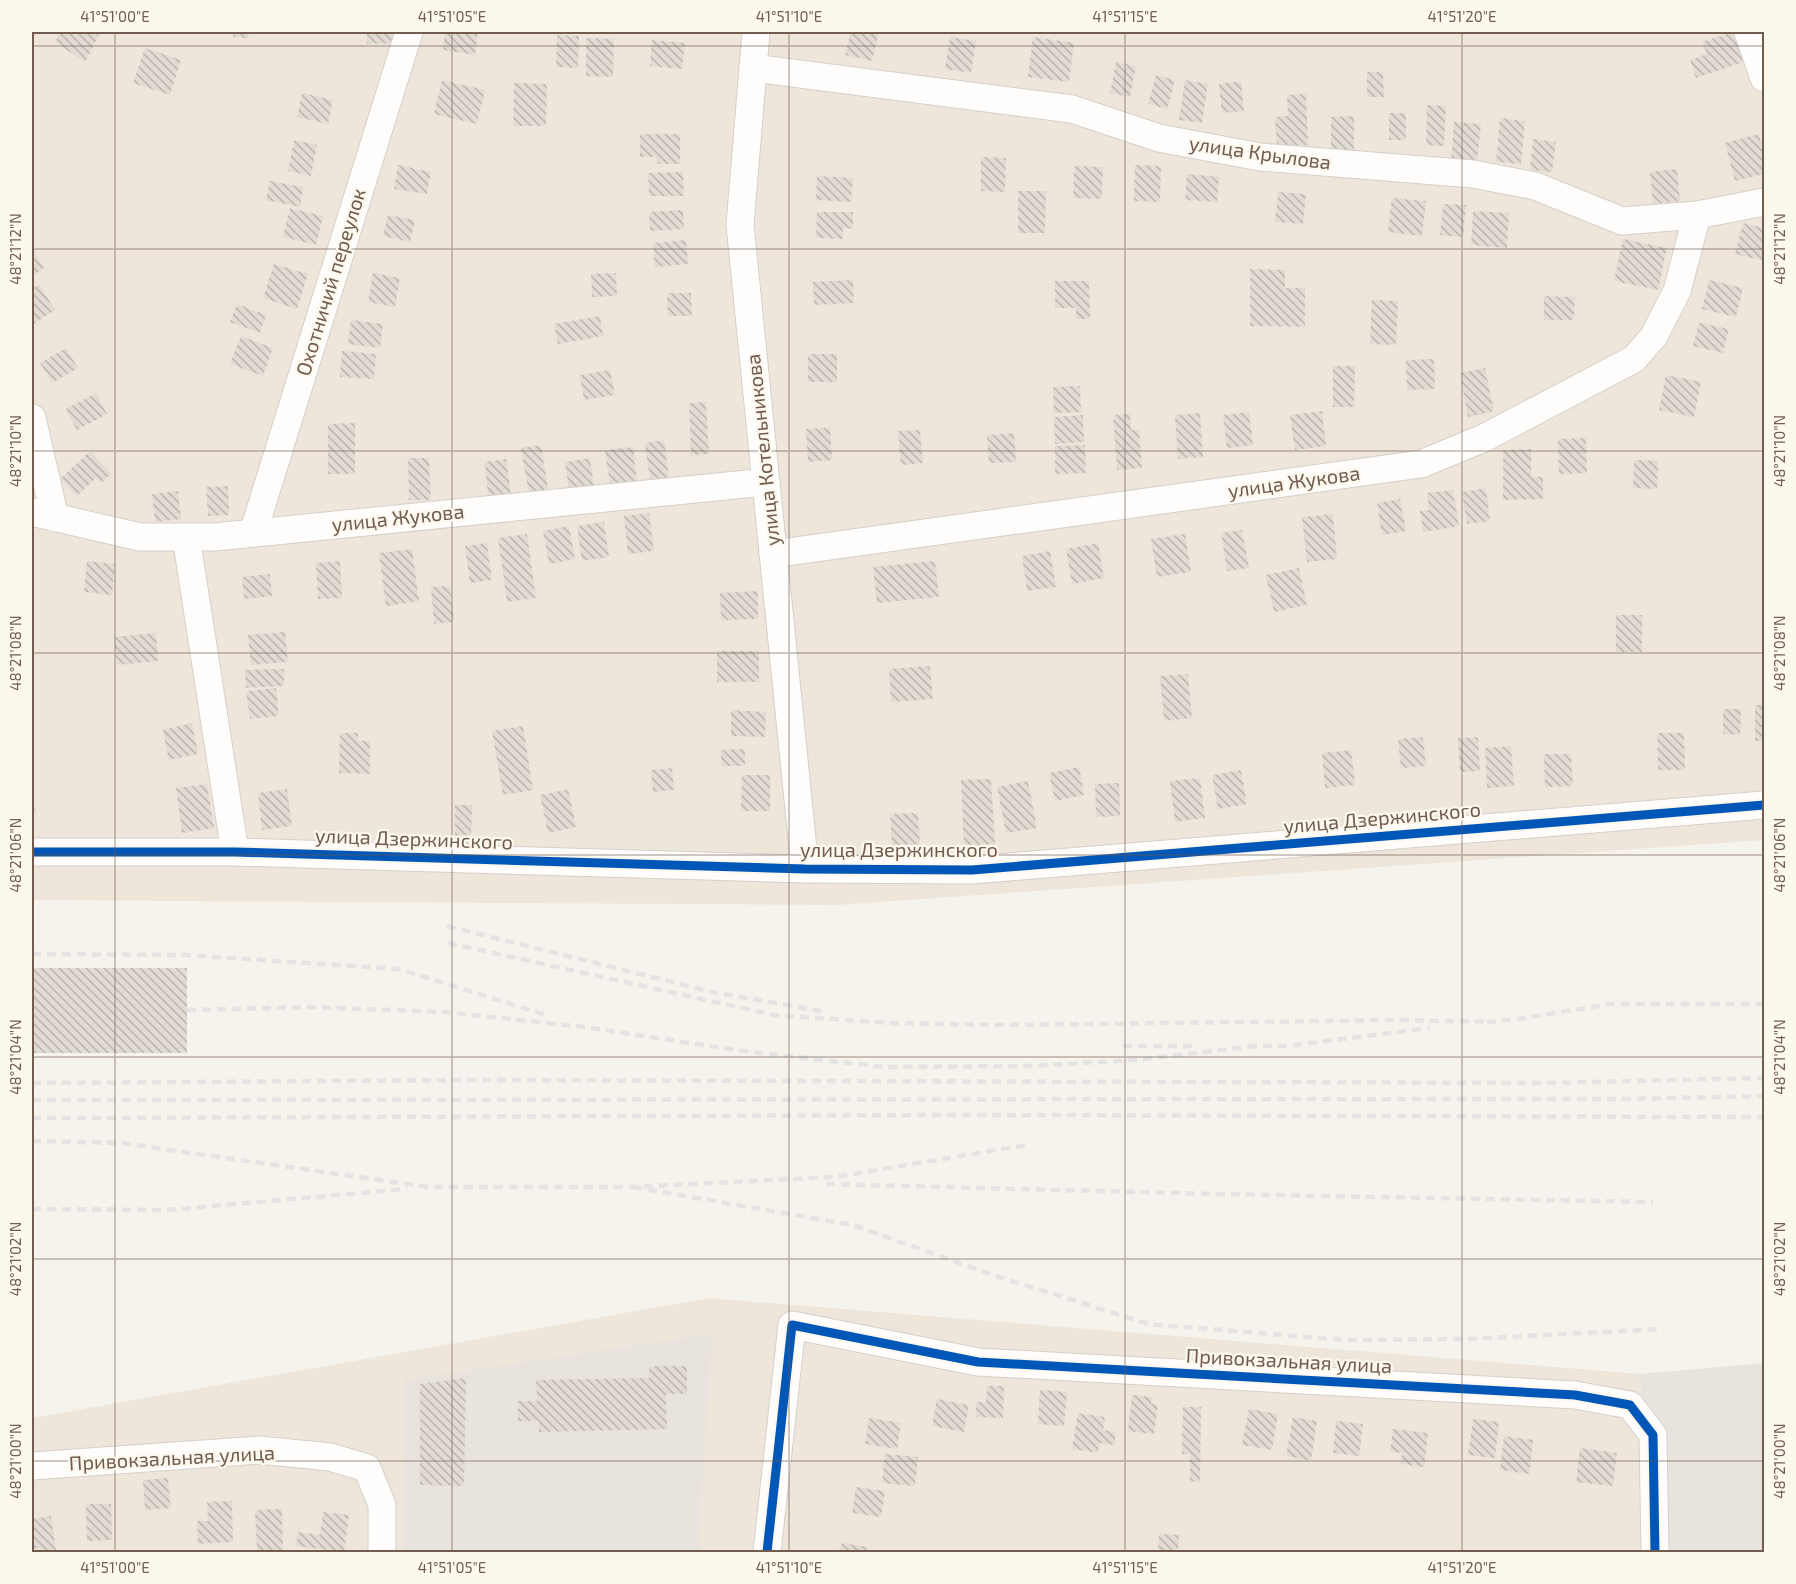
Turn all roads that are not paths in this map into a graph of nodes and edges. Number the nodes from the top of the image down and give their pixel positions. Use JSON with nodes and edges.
{"nodes":[{"id":1,"x":409,"y":32,"type":"edge"},
{"id":2,"x":756,"y":32,"type":"edge"},
{"id":3,"x":1748,"y":32,"type":"edge"},
{"id":4,"x":753,"y":68,"type":"junction"},
{"id":5,"x":1764,"y":78,"type":"edge"},
{"id":6,"x":1764,"y":202,"type":"edge"},
{"id":7,"x":1697,"y":215,"type":"junction"},
{"id":8,"x":32,"y":418,"type":"edge"},
{"id":9,"x":766,"y":482,"type":"junction"},
{"id":10,"x":43,"y":515,"type":"edge"},
{"id":11,"x":252,"y":533,"type":"junction"},
{"id":12,"x":186,"y":537,"type":"junction"},
{"id":13,"x":773,"y":554,"type":"junction"},
{"id":14,"x":1764,"y":805,"type":"edge"},
{"id":15,"x":32,"y":852,"type":"edge"},
{"id":16,"x":235,"y":852,"type":"junction"},
{"id":17,"x":805,"y":869,"type":"junction"},
{"id":18,"x":32,"y":1466,"type":"edge"},
{"id":19,"x":382,"y":1552,"type":"edge"},
{"id":20,"x":767,"y":1552,"type":"edge"},
{"id":21,"x":1655,"y":1552,"type":"edge"}],
"edges":[{"from":1,"to":11,"type":"street","name":"Охотничий переулок"},
{"from":2,"to":4,"type":"street","name":"улица Котельникова"},
{"from":3,"to":5,"type":"street"},
{"from":4,"to":7,"type":"street","name":"улица Крылова"},
{"from":4,"to":9,"type":"street","name":"улица Котельникова"},
{"from":6,"to":7,"type":"street","name":"улица Крылова"},
{"from":7,"to":13,"type":"street","name":"улица Жукова"},
{"from":8,"to":10,"type":"street"},
{"from":9,"to":11,"type":"street","name":"улица Жукова"},
{"from":9,"to":13,"type":"street","name":"улица Котельникова"},
{"from":10,"to":12,"type":"street","name":"улица Жукова"},
{"from":11,"to":12,"type":"street","name":"улица Жукова"},
{"from":12,"to":16,"type":"street"},
{"from":13,"to":17,"type":"street","name":"улица Котельникова"},
{"from":14,"to":17,"type":"street","name":"улица Дзержинского"},
{"from":15,"to":16,"type":"street","name":"улица Дзержинского"},
{"from":16,"to":17,"type":"street","name":"улица Дзержинского"},
{"from":18,"to":19,"type":"street","name":"Привокзальная улица"},
{"from":20,"to":21,"type":"street","name":"Привокзальная улица"}]}
